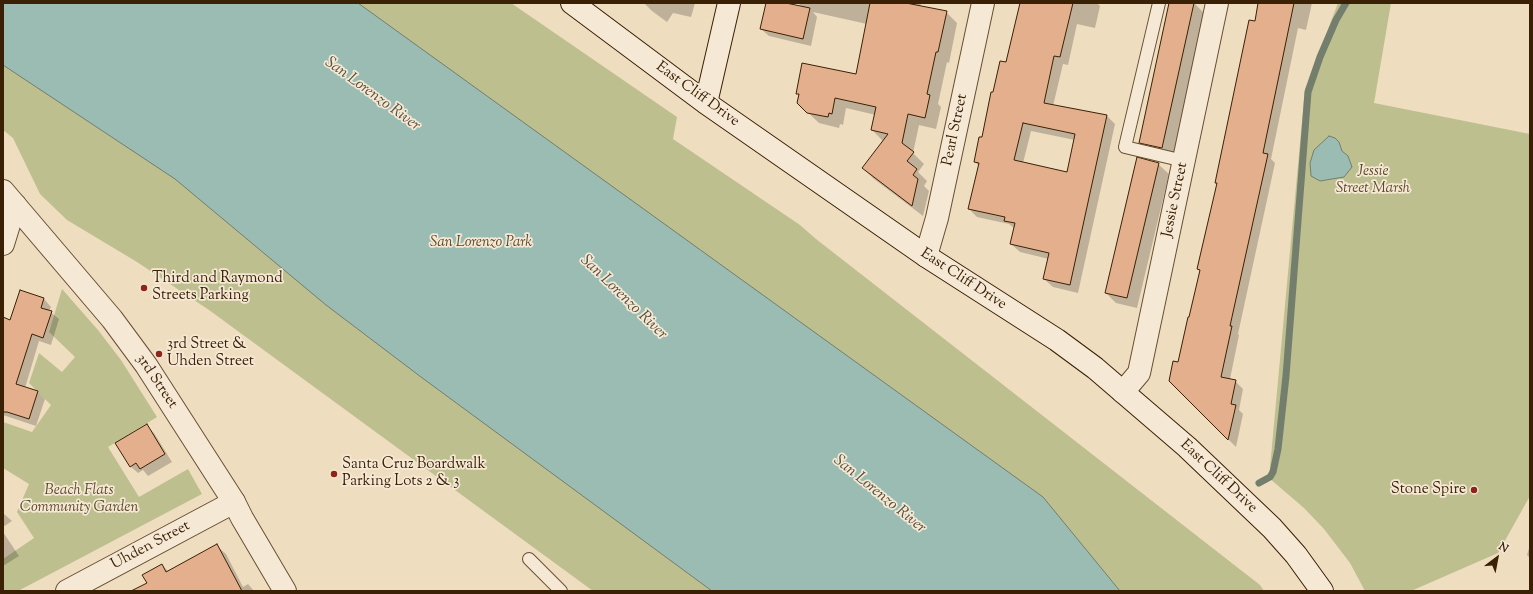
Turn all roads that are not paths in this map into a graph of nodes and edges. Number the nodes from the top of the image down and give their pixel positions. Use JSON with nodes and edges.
{"nodes":[{"id":1,"x":572,"y":3,"type":"edge"},
{"id":2,"x":729,"y":3,"type":"edge"},
{"id":3,"x":983,"y":3,"type":"edge"},
{"id":4,"x":1159,"y":3,"type":"edge"},
{"id":5,"x":1217,"y":3,"type":"edge"},
{"id":6,"x":706,"y":103,"type":"junction"},
{"id":7,"x":1184,"y":161,"type":"junction"},
{"id":8,"x":9,"y":198,"type":"edge"},
{"id":9,"x":3,"y":244,"type":"edge"},
{"id":10,"x":926,"y":256,"type":"junction"},
{"id":11,"x":1123,"y":392,"type":"junction"},
{"id":12,"x":234,"y":502,"type":"junction"},
{"id":13,"x":529,"y":559,"type":"dead end"},
{"id":14,"x":67,"y":591,"type":"edge"},
{"id":15,"x":285,"y":591,"type":"edge"},
{"id":16,"x":561,"y":591,"type":"edge"},
{"id":17,"x":1322,"y":591,"type":"edge"}],
"edges":[{"from":1,"to":6,"type":"street","name":"East Cliff Drive"},
{"from":2,"to":6,"type":"street"},
{"from":3,"to":10,"type":"street","name":"Pearl Street"},
{"from":4,"to":7,"type":"lane"},
{"from":5,"to":7,"type":"street","name":"Jessie Street"},
{"from":6,"to":10,"type":"street","name":"East Cliff Drive"},
{"from":7,"to":11,"type":"street","name":"Jessie Street"},
{"from":8,"to":9,"type":"street"},
{"from":8,"to":12,"type":"street","name":"3rd Street"},
{"from":10,"to":11,"type":"street","name":"East Cliff Drive"},
{"from":11,"to":17,"type":"street","name":"East Cliff Drive"},
{"from":12,"to":14,"type":"street","name":"Uhden Street"},
{"from":12,"to":15,"type":"street","name":"3rd Street"},
{"from":13,"to":16,"type":"lane"}]}
